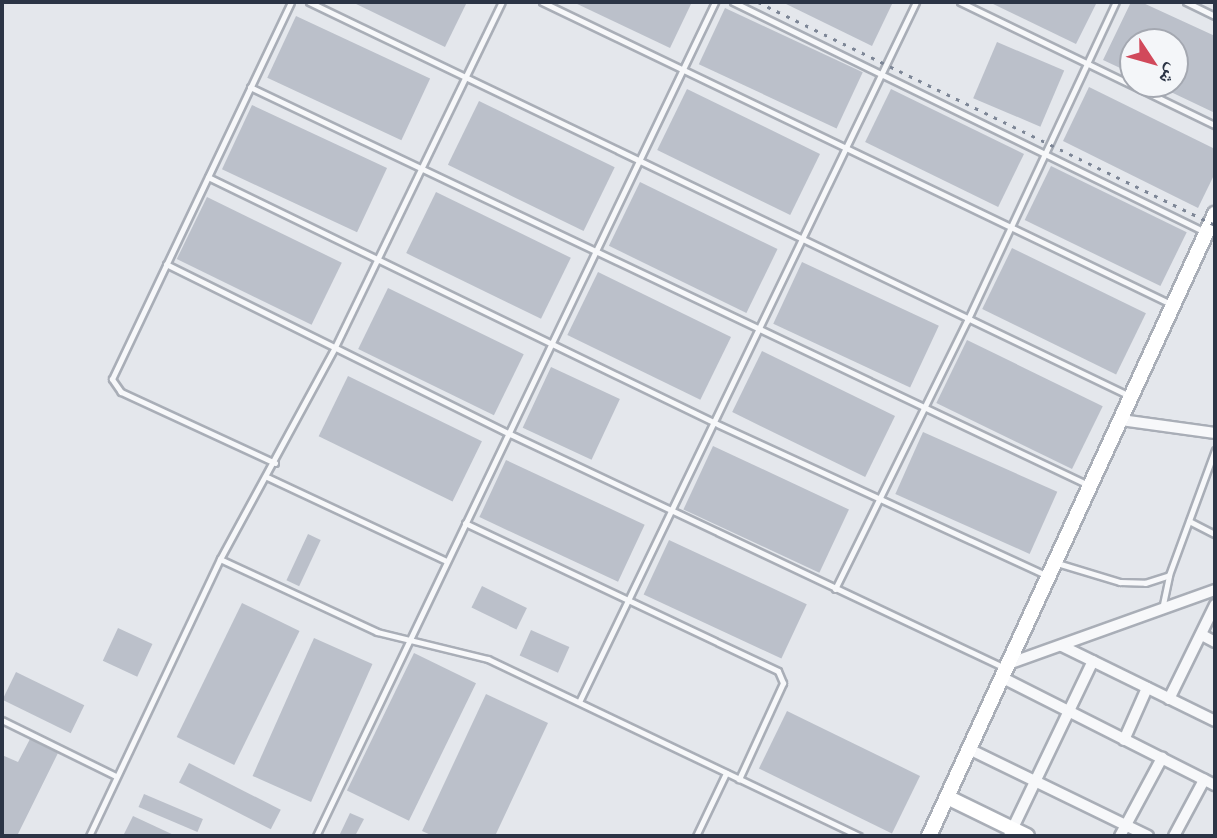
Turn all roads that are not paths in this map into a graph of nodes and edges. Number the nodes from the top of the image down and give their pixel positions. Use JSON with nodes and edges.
{"nodes":[{"id":1,"x":291,"y":2,"type":"edge"},
{"id":2,"x":309,"y":2,"type":"edge"},
{"id":3,"x":502,"y":2,"type":"edge"},
{"id":4,"x":542,"y":2,"type":"edge"},
{"id":5,"x":715,"y":2,"type":"edge"},
{"id":6,"x":733,"y":2,"type":"edge"},
{"id":7,"x":916,"y":2,"type":"edge"},
{"id":8,"x":960,"y":2,"type":"edge"},
{"id":9,"x":1116,"y":2,"type":"edge"},
{"id":10,"x":1186,"y":2,"type":"edge"},
{"id":11,"x":1215,"y":16,"type":"edge"},
{"id":12,"x":1087,"y":64,"type":"junction"},
{"id":13,"x":683,"y":69,"type":"junction"},
{"id":14,"x":881,"y":74,"type":"junction"},
{"id":15,"x":464,"y":79,"type":"junction"},
{"id":16,"x":250,"y":87,"type":"junction"},
{"id":17,"x":1215,"y":125,"type":"edge"},
{"id":18,"x":847,"y":146,"type":"junction"},
{"id":19,"x":1046,"y":153,"type":"junction"},
{"id":20,"x":639,"y":160,"type":"junction"},
{"id":21,"x":421,"y":168,"type":"junction"},
{"id":22,"x":208,"y":177,"type":"junction"},
{"id":23,"x":1215,"y":214,"type":"edge"},
{"id":24,"x":1013,"y":226,"type":"junction"},
{"id":25,"x":1206,"y":232,"type":"junction"},
{"id":26,"x":803,"y":239,"type":"junction"},
{"id":27,"x":596,"y":253,"type":"junction"},
{"id":28,"x":377,"y":260,"type":"junction"},
{"id":29,"x":166,"y":264,"type":"junction"},
{"id":30,"x":1174,"y":305,"type":"junction"},
{"id":31,"x":967,"y":321,"type":"junction"},
{"id":32,"x":758,"y":328,"type":"junction"},
{"id":33,"x":553,"y":343,"type":"junction"},
{"id":34,"x":335,"y":347,"type":"junction"},
{"id":35,"x":1130,"y":396,"type":"junction"},
{"id":36,"x":923,"y":410,"type":"junction"},
{"id":37,"x":1121,"y":420,"type":"junction"},
{"id":38,"x":713,"y":422,"type":"junction"},
{"id":39,"x":1215,"y":433,"type":"edge"},
{"id":40,"x":510,"y":434,"type":"junction"},
{"id":41,"x":1215,"y":450,"type":"edge"},
{"id":42,"x":275,"y":463,"type":"junction"},
{"id":43,"x":267,"y":477,"type":"junction"},
{"id":44,"x":1092,"y":487,"type":"junction"},
{"id":45,"x":878,"y":499,"type":"junction"},
{"id":46,"x":672,"y":510,"type":"junction"},
{"id":47,"x":1189,"y":521,"type":"junction"},
{"id":48,"x":465,"y":523,"type":"junction"},
{"id":49,"x":1215,"y":534,"type":"edge"},
{"id":50,"x":220,"y":559,"type":"junction"},
{"id":51,"x":446,"y":561,"type":"junction"},
{"id":52,"x":1056,"y":562,"type":"junction"},
{"id":53,"x":1169,"y":575,"type":"junction"},
{"id":54,"x":1049,"y":577,"type":"junction"},
{"id":55,"x":835,"y":589,"type":"junction"},
{"id":56,"x":1215,"y":590,"type":"edge"},
{"id":57,"x":628,"y":600,"type":"junction"},
{"id":58,"x":1215,"y":605,"type":"edge"},
{"id":59,"x":1161,"y":611,"type":"junction"},
{"id":60,"x":1202,"y":635,"type":"junction"},
{"id":61,"x":408,"y":640,"type":"junction"},
{"id":62,"x":1215,"y":642,"type":"edge"},
{"id":63,"x":1062,"y":646,"type":"junction"},
{"id":64,"x":1093,"y":661,"type":"junction"},
{"id":65,"x":1005,"y":670,"type":"junction"},
{"id":66,"x":1147,"y":688,"type":"junction"},
{"id":67,"x":1170,"y":699,"type":"junction"},
{"id":68,"x":579,"y":702,"type":"junction"},
{"id":69,"x":1067,"y":711,"type":"junction"},
{"id":70,"x":2,"y":720,"type":"edge"},
{"id":71,"x":1215,"y":721,"type":"edge"},
{"id":72,"x":1124,"y":740,"type":"junction"},
{"id":73,"x":969,"y":749,"type":"junction"},
{"id":74,"x":1162,"y":758,"type":"junction"},
{"id":75,"x":726,"y":773,"type":"junction"},
{"id":76,"x":116,"y":776,"type":"junction"},
{"id":77,"x":739,"y":779,"type":"junction"},
{"id":78,"x":1034,"y":779,"type":"junction"},
{"id":79,"x":1210,"y":782,"type":"edge"},
{"id":80,"x":947,"y":797,"type":"junction"},
{"id":81,"x":1126,"y":825,"type":"junction"},
{"id":82,"x":1011,"y":833,"type":"edge"},
{"id":83,"x":89,"y":836,"type":"edge"},
{"id":84,"x":316,"y":836,"type":"edge"},
{"id":85,"x":696,"y":836,"type":"edge"},
{"id":86,"x":859,"y":836,"type":"edge"},
{"id":87,"x":929,"y":836,"type":"edge"},
{"id":88,"x":1027,"y":836,"type":"edge"},
{"id":89,"x":1121,"y":836,"type":"edge"},
{"id":90,"x":1149,"y":836,"type":"edge"},
{"id":91,"x":1174,"y":836,"type":"edge"}],
"edges":[{"from":1,"to":16,"type":"lane"},
{"from":2,"to":15,"type":"lane"},
{"from":3,"to":15,"type":"lane"},
{"from":4,"to":13,"type":"lane"},
{"from":5,"to":13,"type":"lane"},
{"from":6,"to":14,"type":"lane"},
{"from":7,"to":14,"type":"lane"},
{"from":8,"to":12,"type":"lane"},
{"from":9,"to":12,"type":"lane"},
{"from":10,"to":11,"type":"lane"},
{"from":12,"to":17,"type":"lane"},
{"from":12,"to":19,"type":"lane"},
{"from":13,"to":18,"type":"lane"},
{"from":13,"to":20,"type":"lane"},
{"from":14,"to":18,"type":"lane"},
{"from":14,"to":19,"type":"lane"},
{"from":15,"to":20,"type":"lane"},
{"from":15,"to":21,"type":"lane"},
{"from":16,"to":21,"type":"lane"},
{"from":16,"to":22,"type":"lane"},
{"from":18,"to":24,"type":"lane"},
{"from":18,"to":26,"type":"lane"},
{"from":19,"to":24,"type":"lane"},
{"from":19,"to":25,"type":"lane"},
{"from":20,"to":26,"type":"lane"},
{"from":20,"to":27,"type":"lane"},
{"from":21,"to":27,"type":"lane"},
{"from":21,"to":28,"type":"lane"},
{"from":22,"to":28,"type":"lane"},
{"from":22,"to":29,"type":"lane"},
{"from":23,"to":25,"type":"street"},
{"from":24,"to":30,"type":"lane"},
{"from":24,"to":31,"type":"lane"},
{"from":25,"to":30,"type":"street"},
{"from":26,"to":31,"type":"lane"},
{"from":26,"to":32,"type":"lane"},
{"from":27,"to":32,"type":"lane"},
{"from":27,"to":33,"type":"lane"},
{"from":28,"to":33,"type":"lane"},
{"from":28,"to":34,"type":"lane"},
{"from":29,"to":34,"type":"lane"},
{"from":29,"to":42,"type":"lane"},
{"from":30,"to":35,"type":"street"},
{"from":31,"to":35,"type":"lane"},
{"from":31,"to":36,"type":"lane"},
{"from":32,"to":36,"type":"lane"},
{"from":32,"to":38,"type":"lane"},
{"from":33,"to":38,"type":"lane"},
{"from":33,"to":40,"type":"lane"},
{"from":34,"to":40,"type":"lane"},
{"from":34,"to":42,"type":"lane"},
{"from":35,"to":37,"type":"street"},
{"from":36,"to":44,"type":"lane"},
{"from":36,"to":45,"type":"lane"},
{"from":37,"to":39,"type":"street"},
{"from":37,"to":44,"type":"street"},
{"from":38,"to":45,"type":"lane"},
{"from":38,"to":46,"type":"lane"},
{"from":40,"to":46,"type":"lane"},
{"from":40,"to":48,"type":"lane"},
{"from":41,"to":47,"type":"lane"},
{"from":42,"to":43,"type":"lane"},
{"from":43,"to":50,"type":"lane"},
{"from":43,"to":51,"type":"lane"},
{"from":44,"to":52,"type":"street"},
{"from":45,"to":54,"type":"lane"},
{"from":45,"to":55,"type":"lane"},
{"from":46,"to":55,"type":"lane"},
{"from":46,"to":57,"type":"lane"},
{"from":47,"to":49,"type":"lane"},
{"from":47,"to":53,"type":"lane"},
{"from":48,"to":51,"type":"lane"},
{"from":48,"to":57,"type":"lane"},
{"from":50,"to":61,"type":"lane"},
{"from":50,"to":76,"type":"lane"},
{"from":51,"to":61,"type":"lane"},
{"from":52,"to":53,"type":"lane"},
{"from":52,"to":54,"type":"street"},
{"from":53,"to":59,"type":"lane"},
{"from":54,"to":65,"type":"street"},
{"from":55,"to":65,"type":"lane"},
{"from":56,"to":59,"type":"street"},
{"from":57,"to":68,"type":"lane"},
{"from":57,"to":77,"type":"lane"},
{"from":58,"to":60,"type":"street"},
{"from":59,"to":63,"type":"street"},
{"from":60,"to":62,"type":"street"},
{"from":60,"to":67,"type":"street"},
{"from":61,"to":68,"type":"lane"},
{"from":61,"to":84,"type":"lane"},
{"from":63,"to":64,"type":"street"},
{"from":63,"to":65,"type":"street"},
{"from":64,"to":66,"type":"street"},
{"from":64,"to":69,"type":"street"},
{"from":65,"to":69,"type":"street"},
{"from":65,"to":73,"type":"street"},
{"from":66,"to":67,"type":"street"},
{"from":66,"to":72,"type":"street"},
{"from":67,"to":71,"type":"street"},
{"from":68,"to":75,"type":"lane"},
{"from":69,"to":72,"type":"street"},
{"from":69,"to":78,"type":"street"},
{"from":70,"to":76,"type":"lane"},
{"from":72,"to":74,"type":"street"},
{"from":73,"to":78,"type":"street"},
{"from":73,"to":80,"type":"street"},
{"from":74,"to":79,"type":"street"},
{"from":74,"to":81,"type":"street"},
{"from":75,"to":77,"type":"lane"},
{"from":75,"to":85,"type":"lane"},
{"from":76,"to":83,"type":"lane"},
{"from":77,"to":86,"type":"lane"},
{"from":78,"to":81,"type":"street"},
{"from":78,"to":82,"type":"street"},
{"from":79,"to":91,"type":"street"},
{"from":80,"to":82,"type":"street"},
{"from":80,"to":87,"type":"street"},
{"from":81,"to":89,"type":"street"},
{"from":81,"to":90,"type":"street"},
{"from":82,"to":88,"type":"street"}]}
